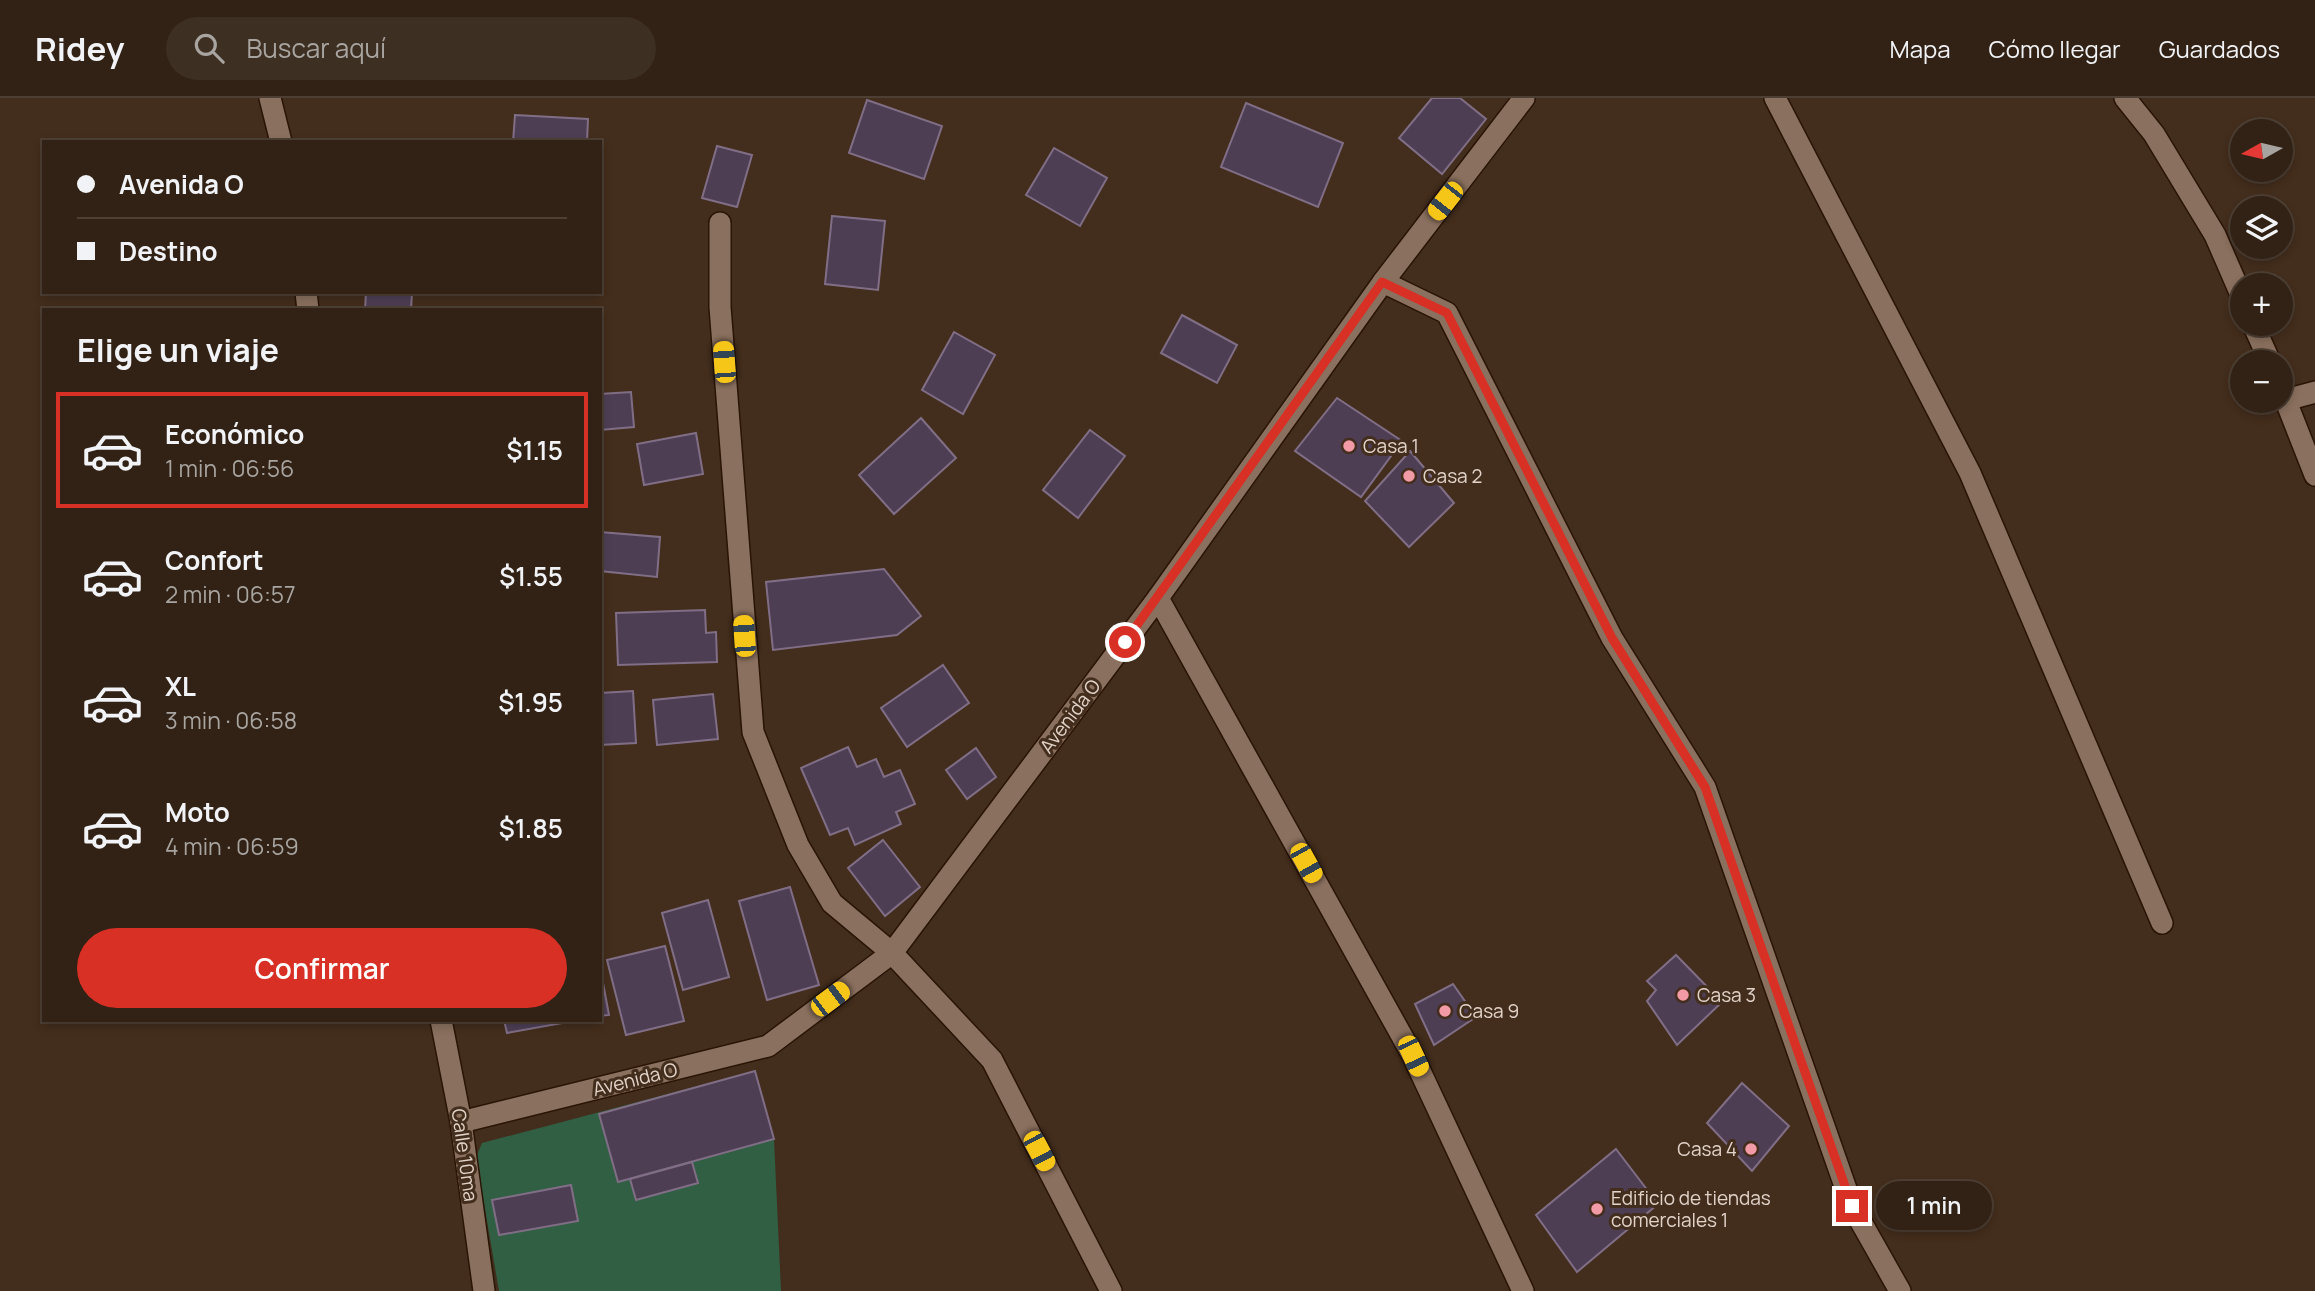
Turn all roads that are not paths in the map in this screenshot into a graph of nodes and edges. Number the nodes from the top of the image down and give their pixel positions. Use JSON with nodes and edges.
{"nodes":[{"id":1,"x":270,"y":98,"type":"edge"},
{"id":2,"x":1524,"y":98,"type":"edge"},
{"id":3,"x":1775,"y":98,"type":"edge"},
{"id":4,"x":2125,"y":98,"type":"edge"},
{"id":5,"x":280,"y":140,"type":"edge"},
{"id":6,"x":720,"y":223,"type":"dead end"},
{"id":7,"x":2232,"y":273,"type":"edge"},
{"id":8,"x":1382,"y":282,"type":"junction"},
{"id":9,"x":2315,"y":392,"type":"edge"},
{"id":10,"x":2293,"y":393,"type":"edge"},
{"id":11,"x":2291,"y":413,"type":"edge"},
{"id":12,"x":2315,"y":475,"type":"edge"},
{"id":13,"x":1158,"y":598,"type":"junction"},
{"id":14,"x":2162,"y":923,"type":"dead end"},
{"id":15,"x":892,"y":953,"type":"junction"},
{"id":16,"x":441,"y":1022,"type":"edge"},
{"id":17,"x":461,"y":1122,"type":"junction"},
{"id":18,"x":484,"y":1291,"type":"edge"},
{"id":19,"x":1111,"y":1291,"type":"edge"},
{"id":20,"x":1523,"y":1291,"type":"edge"},
{"id":21,"x":1900,"y":1291,"type":"edge"}],
"edges":[{"from":1,"to":5,"type":"street"},
{"from":2,"to":8,"type":"street","name":"Avenida O"},
{"from":3,"to":14,"type":"street"},
{"from":4,"to":7,"type":"street"},
{"from":6,"to":15,"type":"street"},
{"from":8,"to":13,"type":"street","name":"Avenida O"},
{"from":8,"to":21,"type":"street"},
{"from":9,"to":10,"type":"street"},
{"from":11,"to":12,"type":"street"},
{"from":13,"to":15,"type":"street","name":"Avenida O"},
{"from":13,"to":20,"type":"street"},
{"from":15,"to":17,"type":"street","name":"Avenida O"},
{"from":15,"to":19,"type":"street"},
{"from":16,"to":17,"type":"street","name":"Calle 10ma"},
{"from":17,"to":18,"type":"street","name":"Calle 10ma"}]}
